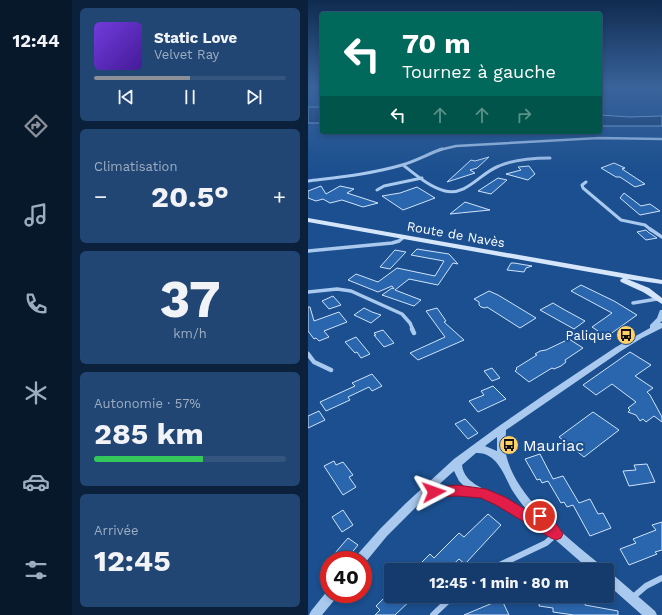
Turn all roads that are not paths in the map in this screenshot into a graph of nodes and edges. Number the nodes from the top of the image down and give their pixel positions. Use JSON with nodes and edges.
{"nodes":[{"id":1,"x":662,"y":139,"type":"edge"},
{"id":2,"x":550,"y":158,"type":"dead end"},
{"id":3,"x":403,"y":165,"type":"junction"},
{"id":4,"x":422,"y":178,"type":"junction"},
{"id":5,"x":308,"y":182,"type":"edge"},
{"id":6,"x":586,"y":182,"type":"dead end"},
{"id":7,"x":377,"y":190,"type":"dead end"},
{"id":8,"x":308,"y":220,"type":"edge"},
{"id":9,"x":404,"y":237,"type":"junction"},
{"id":10,"x":662,"y":237,"type":"edge"},
{"id":11,"x":308,"y":251,"type":"edge"},
{"id":12,"x":600,"y":272,"type":"junction"},
{"id":13,"x":662,"y":282,"type":"edge"},
{"id":14,"x":308,"y":292,"type":"edge"},
{"id":15,"x":658,"y":299,"type":"edge"},
{"id":16,"x":633,"y":303,"type":"dead end"},
{"id":17,"x":662,"y":311,"type":"edge"},
{"id":18,"x":662,"y":325,"type":"edge"},
{"id":19,"x":650,"y":330,"type":"junction"},
{"id":20,"x":414,"y":333,"type":"dead end"},
{"id":21,"x":308,"y":354,"type":"edge"},
{"id":22,"x":332,"y":370,"type":"dead end"},
{"id":23,"x":502,"y":428,"type":"junction"},
{"id":24,"x":473,"y":450,"type":"junction"},
{"id":25,"x":457,"y":462,"type":"junction"},
{"id":26,"x":503,"y":463,"type":"junction"},
{"id":27,"x":482,"y":493,"type":"junction"},
{"id":28,"x":419,"y":495,"type":"junction"},
{"id":29,"x":556,"y":534,"type":"junction"},
{"id":30,"x":367,"y":551,"type":"edge"},
{"id":31,"x":504,"y":563,"type":"edge"},
{"id":32,"x":590,"y":563,"type":"edge"},
{"id":33,"x":662,"y":578,"type":"edge"},
{"id":34,"x":614,"y":583,"type":"edge"},
{"id":35,"x":632,"y":598,"type":"junction"},
{"id":36,"x":325,"y":603,"type":"edge"},
{"id":37,"x":446,"y":603,"type":"edge"},
{"id":38,"x":315,"y":615,"type":"edge"},
{"id":39,"x":433,"y":615,"type":"edge"},
{"id":40,"x":651,"y":615,"type":"edge"}],
"edges":[{"from":1,"to":3,"type":"street"},
{"from":2,"to":4,"type":"street"},
{"from":3,"to":4,"type":"street"},
{"from":3,"to":5,"type":"street"},
{"from":4,"to":7,"type":"street"},
{"from":6,"to":10,"type":"street"},
{"from":8,"to":9,"type":"main road","name":"Route de Navès"},
{"from":9,"to":11,"type":"street"},
{"from":9,"to":12,"type":"main road","name":"Route de Navès"},
{"from":12,"to":13,"type":"main road"},
{"from":12,"to":15,"type":"main road"},
{"from":13,"to":15,"type":"main road"},
{"from":14,"to":20,"type":"street"},
{"from":15,"to":16,"type":"street"},
{"from":15,"to":17,"type":"street"},
{"from":17,"to":19,"type":"street"},
{"from":18,"to":19,"type":"street"},
{"from":19,"to":23,"type":"street"},
{"from":21,"to":22,"type":"street"},
{"from":23,"to":24,"type":"street"},
{"from":23,"to":26,"type":"street"},
{"from":24,"to":25,"type":"street"},
{"from":24,"to":26,"type":"street"},
{"from":25,"to":27,"type":"street"},
{"from":25,"to":28,"type":"street"},
{"from":26,"to":29,"type":"street"},
{"from":27,"to":28,"type":"street"},
{"from":27,"to":29,"type":"street"},
{"from":28,"to":30,"type":"street"},
{"from":29,"to":31,"type":"street"},
{"from":29,"to":32,"type":"street"},
{"from":33,"to":35,"type":"street"},
{"from":34,"to":35,"type":"street"},
{"from":35,"to":40,"type":"street"},
{"from":36,"to":38,"type":"street"},
{"from":37,"to":39,"type":"street"}]}
